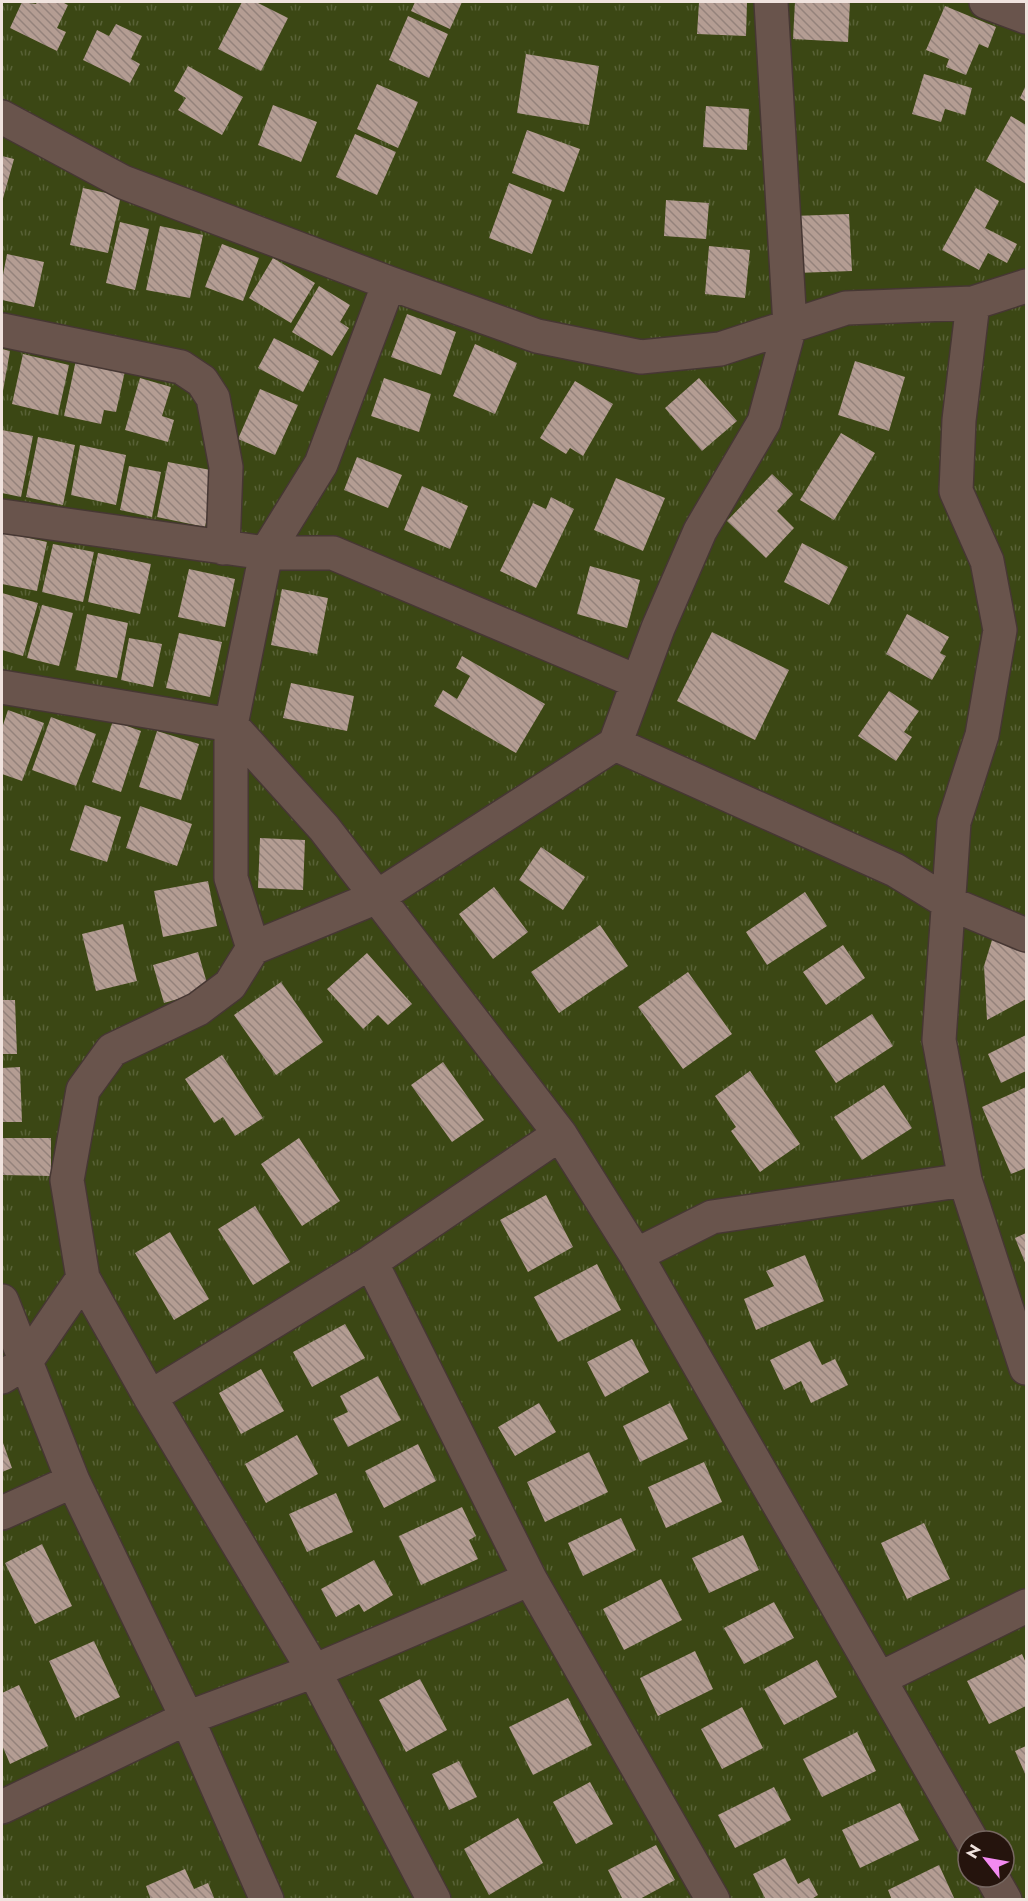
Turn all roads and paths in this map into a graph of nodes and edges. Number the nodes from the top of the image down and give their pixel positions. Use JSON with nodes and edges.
{"nodes":[{"id":1,"x":771,"y":2,"type":"edge"},
{"id":2,"x":986,"y":2,"type":"edge"},
{"id":3,"x":1026,"y":17,"type":"edge"},
{"id":4,"x":2,"y":117,"type":"edge"},
{"id":5,"x":389,"y":283,"type":"junction"},
{"id":6,"x":1026,"y":286,"type":"edge"},
{"id":7,"x":973,"y":303,"type":"junction"},
{"id":8,"x":790,"y":326,"type":"junction"},
{"id":9,"x":2,"y":330,"type":"edge"},
{"id":10,"x":2,"y":516,"type":"edge"},
{"id":11,"x":223,"y":548,"type":"junction"},
{"id":12,"x":266,"y":553,"type":"junction"},
{"id":13,"x":638,"y":682,"type":"junction"},
{"id":14,"x":2,"y":687,"type":"edge"},
{"id":15,"x":231,"y":724,"type":"junction"},
{"id":16,"x":615,"y":744,"type":"junction"},
{"id":17,"x":377,"y":897,"type":"junction"},
{"id":18,"x":949,"y":903,"type":"junction"},
{"id":19,"x":1026,"y":936,"type":"edge"},
{"id":20,"x":253,"y":948,"type":"junction"},
{"id":21,"x":560,"y":1134,"type":"junction"},
{"id":22,"x":965,"y":1180,"type":"junction"},
{"id":23,"x":636,"y":1255,"type":"junction"},
{"id":24,"x":371,"y":1262,"type":"junction"},
{"id":25,"x":83,"y":1278,"type":"junction"},
{"id":26,"x":2,"y":1301,"type":"edge"},
{"id":27,"x":1026,"y":1368,"type":"edge"},
{"id":28,"x":13,"y":1370,"type":"edge"},
{"id":29,"x":150,"y":1397,"type":"junction"},
{"id":30,"x":73,"y":1481,"type":"junction"},
{"id":31,"x":2,"y":1513,"type":"edge"},
{"id":32,"x":530,"y":1579,"type":"junction"},
{"id":33,"x":1026,"y":1606,"type":"edge"},
{"id":34,"x":314,"y":1671,"type":"junction"},
{"id":35,"x":879,"y":1679,"type":"junction"},
{"id":36,"x":187,"y":1718,"type":"junction"},
{"id":37,"x":2,"y":1807,"type":"edge"},
{"id":38,"x":965,"y":1829,"type":"edge"},
{"id":39,"x":267,"y":1899,"type":"edge"},
{"id":40,"x":434,"y":1899,"type":"edge"},
{"id":41,"x":713,"y":1899,"type":"edge"}],
"edges":[{"from":1,"to":8,"type":"street"},
{"from":2,"to":3,"type":"street"},
{"from":4,"to":5,"type":"street"},
{"from":5,"to":8,"type":"street"},
{"from":5,"to":12,"type":"street"},
{"from":6,"to":7,"type":"street"},
{"from":7,"to":8,"type":"street"},
{"from":7,"to":18,"type":"street"},
{"from":8,"to":13,"type":"street"},
{"from":9,"to":11,"type":"street"},
{"from":10,"to":11,"type":"street"},
{"from":11,"to":12,"type":"street"},
{"from":12,"to":13,"type":"street"},
{"from":12,"to":15,"type":"street"},
{"from":13,"to":16,"type":"street"},
{"from":14,"to":15,"type":"street"},
{"from":15,"to":17,"type":"street"},
{"from":15,"to":20,"type":"street"},
{"from":16,"to":17,"type":"street"},
{"from":16,"to":18,"type":"street"},
{"from":17,"to":20,"type":"street"},
{"from":17,"to":21,"type":"street"},
{"from":18,"to":19,"type":"street"},
{"from":18,"to":22,"type":"street"},
{"from":20,"to":25,"type":"street"},
{"from":21,"to":23,"type":"street"},
{"from":21,"to":24,"type":"street"},
{"from":22,"to":23,"type":"street"},
{"from":22,"to":27,"type":"street"},
{"from":23,"to":35,"type":"street"},
{"from":24,"to":29,"type":"street"},
{"from":24,"to":32,"type":"street"},
{"from":25,"to":28,"type":"street"},
{"from":25,"to":29,"type":"street"},
{"from":26,"to":28,"type":"street"},
{"from":28,"to":30,"type":"street"},
{"from":29,"to":34,"type":"street"},
{"from":30,"to":31,"type":"street"},
{"from":30,"to":36,"type":"street"},
{"from":32,"to":34,"type":"street"},
{"from":32,"to":41,"type":"street"},
{"from":33,"to":35,"type":"street"},
{"from":34,"to":36,"type":"street"},
{"from":34,"to":40,"type":"street"},
{"from":35,"to":38,"type":"street"},
{"from":36,"to":37,"type":"street"},
{"from":36,"to":39,"type":"street"}]}
